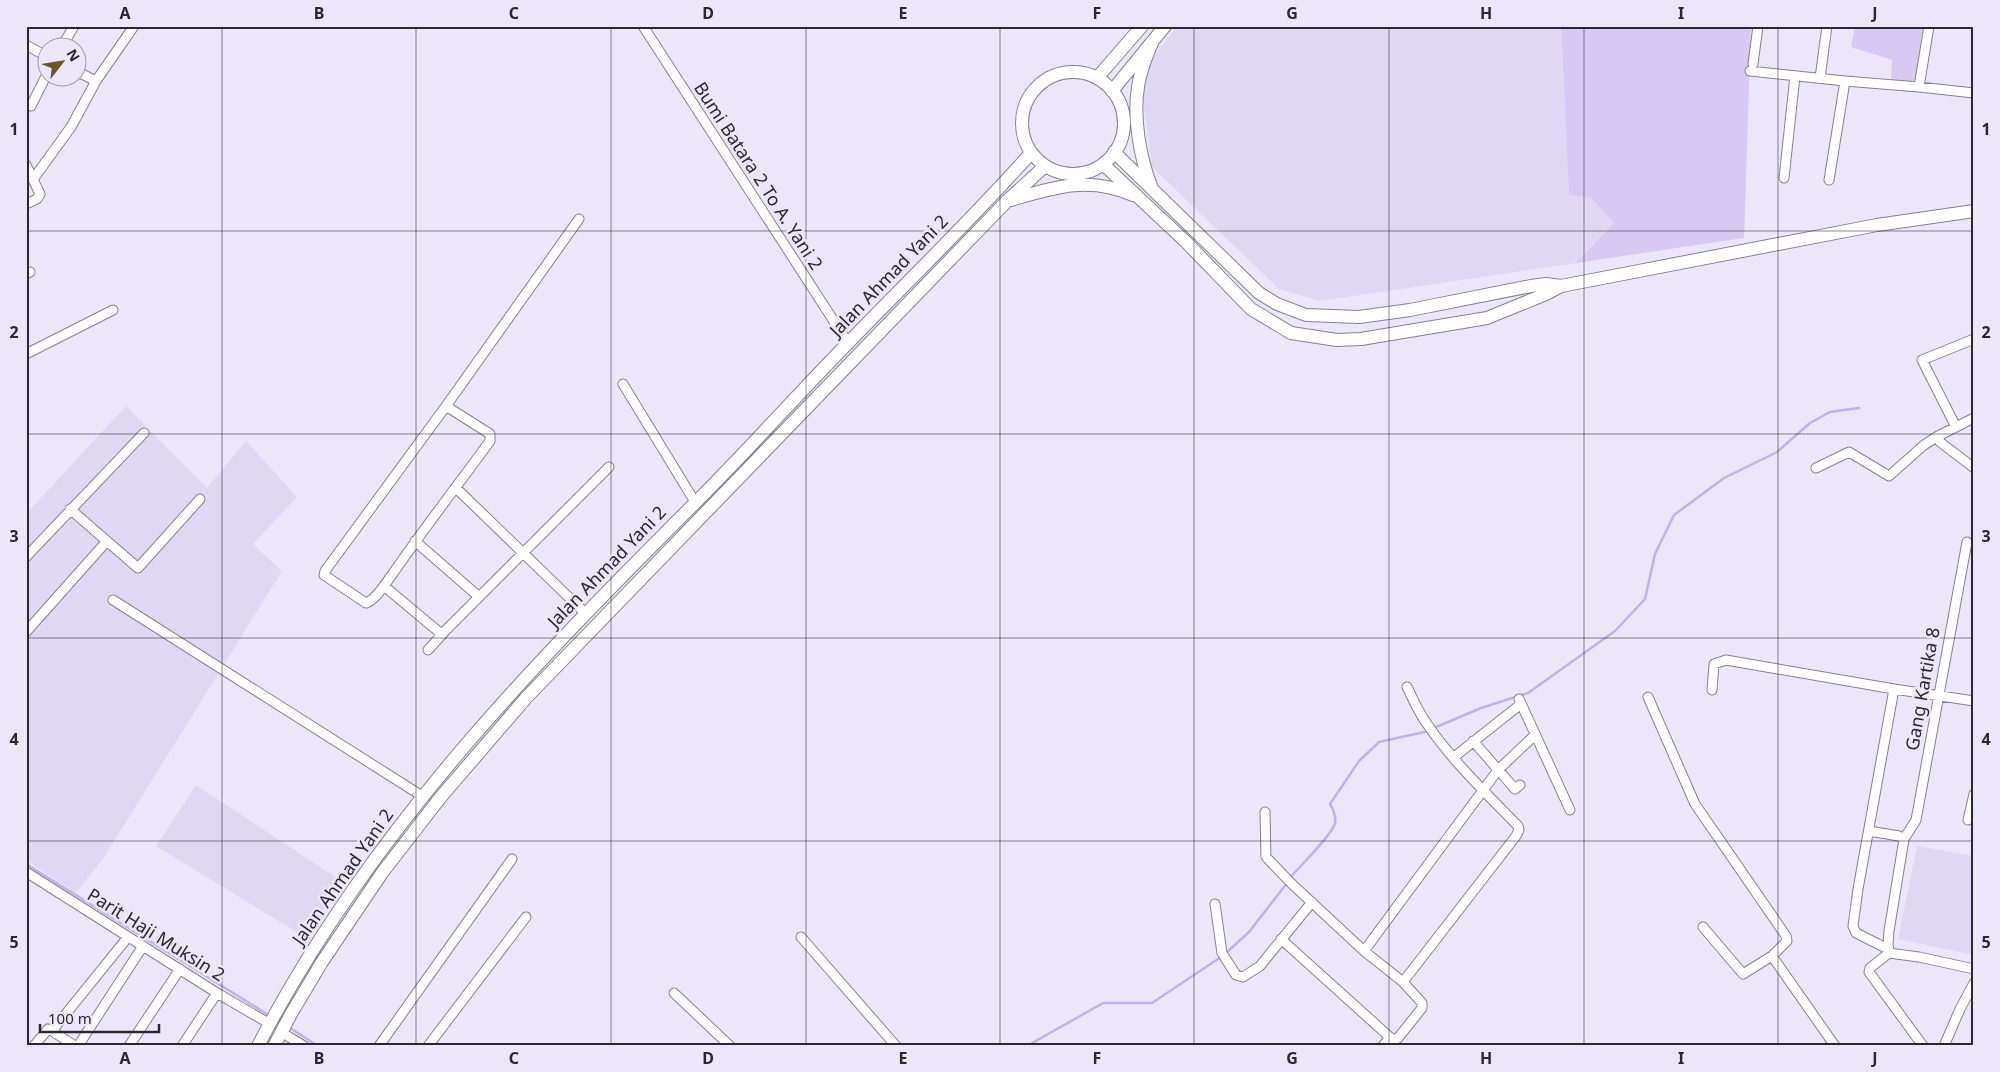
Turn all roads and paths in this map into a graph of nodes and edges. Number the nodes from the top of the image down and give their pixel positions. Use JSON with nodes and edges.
{"nodes":[{"id":1,"x":74,"y":26,"type":"edge"},
{"id":2,"x":134,"y":26,"type":"edge"},
{"id":3,"x":643,"y":26,"type":"edge"},
{"id":4,"x":1142,"y":26,"type":"edge"},
{"id":5,"x":1164,"y":26,"type":"edge"},
{"id":6,"x":1758,"y":26,"type":"edge"},
{"id":7,"x":1828,"y":26,"type":"edge"},
{"id":8,"x":1929,"y":26,"type":"edge"},
{"id":9,"x":67,"y":38,"type":"edge"},
{"id":10,"x":1152,"y":43,"type":"junction"},
{"id":11,"x":26,"y":45,"type":"edge"},
{"id":12,"x":38,"y":52,"type":"edge"},
{"id":13,"x":1795,"y":76,"type":"junction"},
{"id":14,"x":88,"y":78,"type":"edge"},
{"id":15,"x":1098,"y":78,"type":"junction"},
{"id":16,"x":1820,"y":78,"type":"junction"},
{"id":17,"x":1845,"y":81,"type":"junction"},
{"id":18,"x":96,"y":82,"type":"junction"},
{"id":19,"x":1919,"y":86,"type":"junction"},
{"id":20,"x":40,"y":88,"type":"edge"},
{"id":21,"x":1112,"y":91,"type":"junction"},
{"id":22,"x":1974,"y":93,"type":"edge"},
{"id":23,"x":31,"y":106,"type":"dead end"},
{"id":24,"x":1114,"y":152,"type":"junction"},
{"id":25,"x":1031,"y":153,"type":"junction"},
{"id":26,"x":1102,"y":164,"type":"junction"},
{"id":27,"x":26,"y":166,"type":"edge"},
{"id":28,"x":1045,"y":166,"type":"junction"},
{"id":29,"x":34,"y":178,"type":"junction"},
{"id":30,"x":1784,"y":178,"type":"dead end"},
{"id":31,"x":1829,"y":180,"type":"dead end"},
{"id":32,"x":1152,"y":188,"type":"junction"},
{"id":33,"x":1140,"y":198,"type":"junction"},
{"id":34,"x":1008,"y":200,"type":"junction"},
{"id":35,"x":26,"y":204,"type":"edge"},
{"id":36,"x":1974,"y":212,"type":"edge"},
{"id":37,"x":579,"y":219,"type":"dead end"},
{"id":38,"x":1561,"y":286,"type":"junction"},
{"id":39,"x":113,"y":310,"type":"dead end"},
{"id":40,"x":1974,"y":339,"type":"edge"},
{"id":41,"x":848,"y":342,"type":"junction"},
{"id":42,"x":26,"y":354,"type":"edge"},
{"id":43,"x":623,"y":384,"type":"dead end"},
{"id":44,"x":446,"y":406,"type":"junction"},
{"id":45,"x":1974,"y":418,"type":"edge"},
{"id":46,"x":1956,"y":427,"type":"junction"},
{"id":47,"x":144,"y":433,"type":"dead end"},
{"id":48,"x":1938,"y":436,"type":"junction"},
{"id":49,"x":609,"y":467,"type":"dead end"},
{"id":50,"x":1816,"y":468,"type":"dead end"},
{"id":51,"x":1974,"y":468,"type":"edge"},
{"id":52,"x":456,"y":488,"type":"junction"},
{"id":53,"x":200,"y":499,"type":"dead end"},
{"id":54,"x":695,"y":502,"type":"junction"},
{"id":55,"x":70,"y":509,"type":"junction"},
{"id":56,"x":107,"y":541,"type":"junction"},
{"id":57,"x":415,"y":541,"type":"junction"},
{"id":58,"x":1967,"y":542,"type":"dead end"},
{"id":59,"x":522,"y":553,"type":"junction"},
{"id":60,"x":26,"y":556,"type":"edge"},
{"id":61,"x":384,"y":586,"type":"junction"},
{"id":62,"x":478,"y":596,"type":"junction"},
{"id":63,"x":113,"y":600,"type":"dead end"},
{"id":64,"x":585,"y":613,"type":"junction"},
{"id":65,"x":446,"y":630,"type":"junction"},
{"id":66,"x":26,"y":632,"type":"edge"},
{"id":67,"x":428,"y":650,"type":"dead end"},
{"id":68,"x":1407,"y":687,"type":"dead end"},
{"id":69,"x":1712,"y":690,"type":"dead end"},
{"id":70,"x":1894,"y":690,"type":"junction"},
{"id":71,"x":1939,"y":696,"type":"junction"},
{"id":72,"x":1648,"y":697,"type":"dead end"},
{"id":73,"x":1974,"y":701,"type":"edge"},
{"id":74,"x":1536,"y":735,"type":"junction"},
{"id":75,"x":1473,"y":741,"type":"junction"},
{"id":76,"x":1454,"y":757,"type":"junction"},
{"id":77,"x":1498,"y":770,"type":"junction"},
{"id":78,"x":1520,"y":784,"type":"dead end"},
{"id":79,"x":1484,"y":791,"type":"junction"},
{"id":80,"x":1974,"y":794,"type":"edge"},
{"id":81,"x":422,"y":796,"type":"junction"},
{"id":82,"x":1570,"y":810,"type":"dead end"},
{"id":83,"x":1265,"y":812,"type":"dead end"},
{"id":84,"x":1968,"y":820,"type":"dead end"},
{"id":85,"x":1869,"y":830,"type":"junction"},
{"id":86,"x":1904,"y":839,"type":"junction"},
{"id":87,"x":512,"y":860,"type":"dead end"},
{"id":88,"x":26,"y":872,"type":"edge"},
{"id":89,"x":1312,"y":902,"type":"junction"},
{"id":90,"x":1215,"y":904,"type":"dead end"},
{"id":91,"x":526,"y":917,"type":"dead end"},
{"id":92,"x":1704,"y":927,"type":"dead end"},
{"id":93,"x":128,"y":937,"type":"junction"},
{"id":94,"x":801,"y":937,"type":"dead end"},
{"id":95,"x":1281,"y":939,"type":"junction"},
{"id":96,"x":143,"y":946,"type":"junction"},
{"id":97,"x":1364,"y":951,"type":"junction"},
{"id":98,"x":1889,"y":951,"type":"junction"},
{"id":99,"x":1772,"y":956,"type":"junction"},
{"id":100,"x":180,"y":969,"type":"junction"},
{"id":101,"x":1974,"y":969,"type":"edge"},
{"id":102,"x":1403,"y":982,"type":"junction"},
{"id":103,"x":1974,"y":983,"type":"edge"},
{"id":104,"x":217,"y":993,"type":"junction"},
{"id":105,"x":674,"y":993,"type":"dead end"},
{"id":106,"x":270,"y":1023,"type":"junction"},
{"id":107,"x":52,"y":1031,"type":"junction"},
{"id":108,"x":281,"y":1032,"type":"junction"},
{"id":109,"x":1390,"y":1037,"type":"junction"},
{"id":110,"x":34,"y":1046,"type":"edge"},
{"id":111,"x":76,"y":1046,"type":"edge"},
{"id":112,"x":130,"y":1046,"type":"edge"},
{"id":113,"x":182,"y":1046,"type":"edge"},
{"id":114,"x":258,"y":1046,"type":"edge"},
{"id":115,"x":274,"y":1046,"type":"edge"},
{"id":116,"x":304,"y":1046,"type":"edge"},
{"id":117,"x":379,"y":1046,"type":"edge"},
{"id":118,"x":428,"y":1046,"type":"edge"},
{"id":119,"x":730,"y":1046,"type":"edge"},
{"id":120,"x":896,"y":1046,"type":"edge"},
{"id":121,"x":1383,"y":1046,"type":"edge"},
{"id":122,"x":1835,"y":1046,"type":"edge"},
{"id":123,"x":1922,"y":1046,"type":"edge"},
{"id":124,"x":1944,"y":1046,"type":"edge"}],
"edges":[{"from":1,"to":9,"type":"street"},
{"from":2,"to":18,"type":"street"},
{"from":3,"to":41,"type":"street","name":"Bumi Batara 2 To A. Yani 2"},
{"from":4,"to":15,"type":"highway"},
{"from":5,"to":10,"type":"highway"},
{"from":6,"to":13,"type":"street"},
{"from":7,"to":16,"type":"street"},
{"from":8,"to":19,"type":"street"},
{"from":10,"to":21,"type":"highway"},
{"from":10,"to":32,"type":"highway"},
{"from":11,"to":12,"type":"street"},
{"from":13,"to":16,"type":"street"},
{"from":13,"to":30,"type":"street"},
{"from":14,"to":18,"type":"street"},
{"from":15,"to":21,"type":"highway"},
{"from":15,"to":25,"type":"highway"},
{"from":16,"to":17,"type":"street"},
{"from":17,"to":19,"type":"street"},
{"from":17,"to":31,"type":"street"},
{"from":18,"to":29,"type":"street"},
{"from":19,"to":22,"type":"street"},
{"from":20,"to":23,"type":"street"},
{"from":21,"to":24,"type":"highway"},
{"from":24,"to":26,"type":"highway"},
{"from":24,"to":32,"type":"highway"},
{"from":25,"to":28,"type":"highway"},
{"from":25,"to":41,"type":"highway","name":"Jalan Ahmad Yani 2"},
{"from":26,"to":28,"type":"highway"},
{"from":26,"to":33,"type":"highway"},
{"from":27,"to":29,"type":"street"},
{"from":28,"to":34,"type":"highway","name":"Jalan Ahmad Yani 2"},
{"from":29,"to":35,"type":"street"},
{"from":32,"to":38,"type":"highway"},
{"from":33,"to":34,"type":"highway"},
{"from":33,"to":38,"type":"highway"},
{"from":34,"to":108,"type":"highway","name":"Jalan Ahmad Yani 2"},
{"from":36,"to":38,"type":"highway"},
{"from":37,"to":44,"type":"street"},
{"from":39,"to":42,"type":"street"},
{"from":40,"to":46,"type":"street"},
{"from":41,"to":54,"type":"highway","name":"Jalan Ahmad Yani 2"},
{"from":43,"to":54,"type":"street"},
{"from":44,"to":52,"type":"street"},
{"from":44,"to":61,"type":"street"},
{"from":45,"to":46,"type":"street"},
{"from":46,"to":48,"type":"street"},
{"from":47,"to":55,"type":"street"},
{"from":48,"to":50,"type":"street"},
{"from":48,"to":51,"type":"street"},
{"from":49,"to":59,"type":"street"},
{"from":52,"to":57,"type":"street"},
{"from":52,"to":59,"type":"street"},
{"from":53,"to":56,"type":"street"},
{"from":54,"to":64,"type":"highway","name":"Jalan Ahmad Yani 2"},
{"from":55,"to":56,"type":"street"},
{"from":55,"to":60,"type":"street"},
{"from":56,"to":66,"type":"street"},
{"from":57,"to":61,"type":"street"},
{"from":57,"to":62,"type":"street"},
{"from":58,"to":71,"type":"street","name":"Gang Kartika 8"},
{"from":59,"to":62,"type":"street"},
{"from":59,"to":64,"type":"street"},
{"from":61,"to":65,"type":"street"},
{"from":62,"to":65,"type":"street"},
{"from":63,"to":81,"type":"street"},
{"from":64,"to":81,"type":"highway","name":"Jalan Ahmad Yani 2"},
{"from":65,"to":67,"type":"street"},
{"from":68,"to":76,"type":"street"},
{"from":69,"to":70,"type":"street"},
{"from":70,"to":71,"type":"street"},
{"from":70,"to":85,"type":"street"},
{"from":71,"to":73,"type":"street"},
{"from":71,"to":86,"type":"street","name":"Gang Kartika 8"},
{"from":72,"to":99,"type":"street"},
{"from":74,"to":75,"type":"street"},
{"from":74,"to":77,"type":"street"},
{"from":74,"to":82,"type":"street"},
{"from":75,"to":76,"type":"street"},
{"from":75,"to":77,"type":"street"},
{"from":76,"to":79,"type":"street"},
{"from":77,"to":78,"type":"street"},
{"from":77,"to":79,"type":"street"},
{"from":79,"to":97,"type":"street"},
{"from":79,"to":102,"type":"street"},
{"from":80,"to":84,"type":"street"},
{"from":81,"to":106,"type":"highway","name":"Jalan Ahmad Yani 2"},
{"from":83,"to":89,"type":"street"},
{"from":85,"to":86,"type":"street"},
{"from":85,"to":98,"type":"street"},
{"from":86,"to":98,"type":"street","name":"Gang Kartika 8"},
{"from":87,"to":117,"type":"street"},
{"from":88,"to":93,"type":"street","name":"Parit Haji Muksin 2"},
{"from":89,"to":95,"type":"street"},
{"from":89,"to":97,"type":"street"},
{"from":90,"to":95,"type":"street"},
{"from":91,"to":118,"type":"street"},
{"from":92,"to":99,"type":"street"},
{"from":93,"to":96,"type":"street","name":"Parit Haji Muksin 2"},
{"from":93,"to":107,"type":"street"},
{"from":94,"to":120,"type":"street"},
{"from":95,"to":109,"type":"street"},
{"from":96,"to":100,"type":"street","name":"Parit Haji Muksin 2"},
{"from":96,"to":111,"type":"street"},
{"from":97,"to":102,"type":"street"},
{"from":98,"to":101,"type":"street"},
{"from":98,"to":123,"type":"street"},
{"from":99,"to":122,"type":"street"},
{"from":100,"to":104,"type":"street","name":"Parit Haji Muksin 2"},
{"from":100,"to":112,"type":"street"},
{"from":102,"to":109,"type":"street"},
{"from":103,"to":124,"type":"street"},
{"from":104,"to":106,"type":"street","name":"Parit Haji Muksin 2"},
{"from":104,"to":113,"type":"street"},
{"from":105,"to":119,"type":"street"},
{"from":106,"to":114,"type":"highway","name":"Jalan Ahmad Yani 2"},
{"from":107,"to":110,"type":"street"},
{"from":107,"to":111,"type":"street"},
{"from":108,"to":115,"type":"highway","name":"Jalan Ahmad Yani 2"},
{"from":108,"to":116,"type":"street"},
{"from":109,"to":121,"type":"street"}]}
